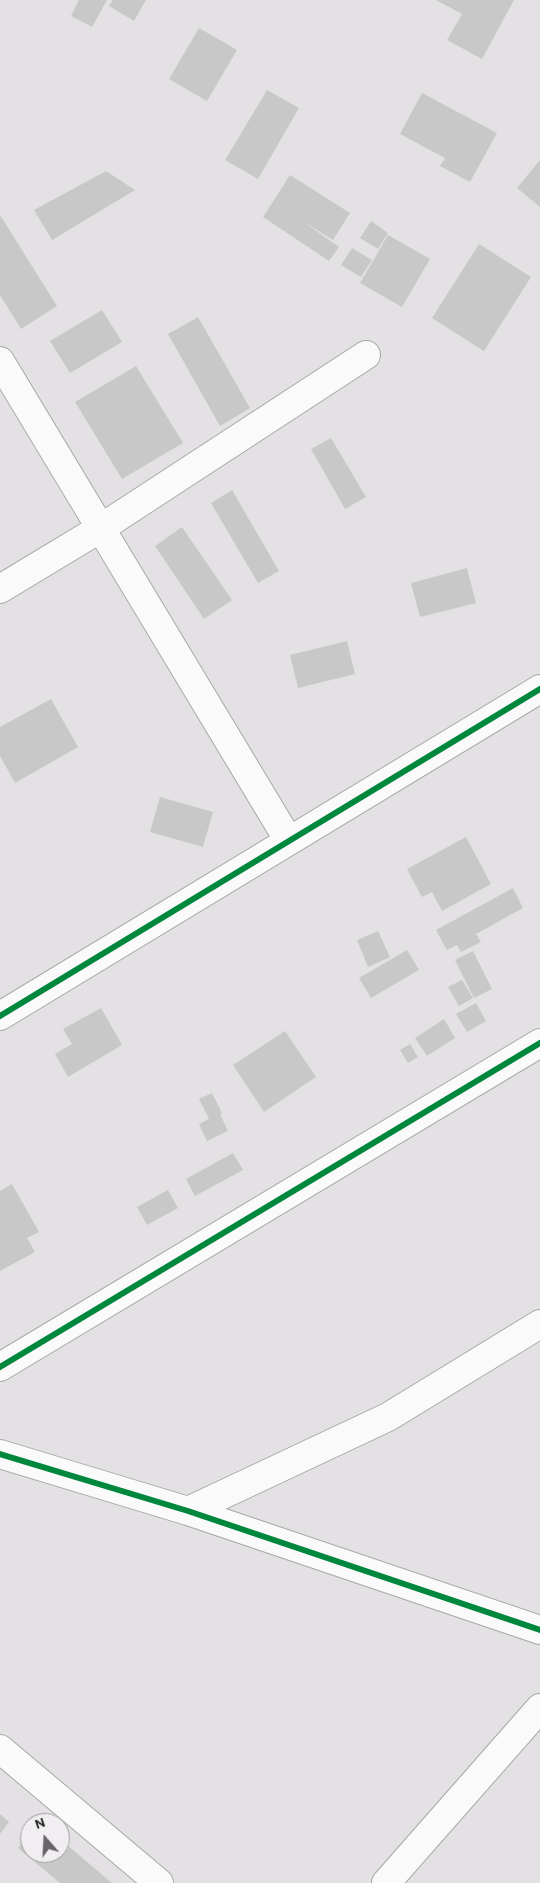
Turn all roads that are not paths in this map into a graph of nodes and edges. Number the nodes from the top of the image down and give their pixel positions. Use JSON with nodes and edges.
{"nodes":[{"id":1,"x":366,"y":355,"type":"dead end"},
{"id":2,"x":0,"y":361,"type":"edge"},
{"id":3,"x":101,"y":528,"type":"junction"},
{"id":4,"x":0,"y":589,"type":"edge"},
{"id":5,"x":540,"y":689,"type":"edge"},
{"id":6,"x":289,"y":841,"type":"junction"},
{"id":7,"x":0,"y":1016,"type":"edge"},
{"id":8,"x":540,"y":1043,"type":"edge"},
{"id":9,"x":540,"y":1324,"type":"edge"},
{"id":10,"x":0,"y":1367,"type":"edge"},
{"id":11,"x":0,"y":1454,"type":"edge"},
{"id":12,"x":188,"y":1511,"type":"junction"},
{"id":13,"x":540,"y":1630,"type":"edge"},
{"id":14,"x":540,"y":1708,"type":"edge"},
{"id":15,"x":0,"y":1749,"type":"edge"},
{"id":16,"x":159,"y":1883,"type":"edge"},
{"id":17,"x":386,"y":1883,"type":"edge"}],
"edges":[{"from":1,"to":3,"type":"street"},
{"from":2,"to":3,"type":"street"},
{"from":3,"to":4,"type":"street"},
{"from":3,"to":6,"type":"street"},
{"from":5,"to":6,"type":"street"},
{"from":6,"to":7,"type":"street"},
{"from":8,"to":10,"type":"street"},
{"from":9,"to":12,"type":"street"},
{"from":11,"to":12,"type":"street"},
{"from":12,"to":13,"type":"street"},
{"from":14,"to":17,"type":"street"},
{"from":15,"to":16,"type":"street"}]}
